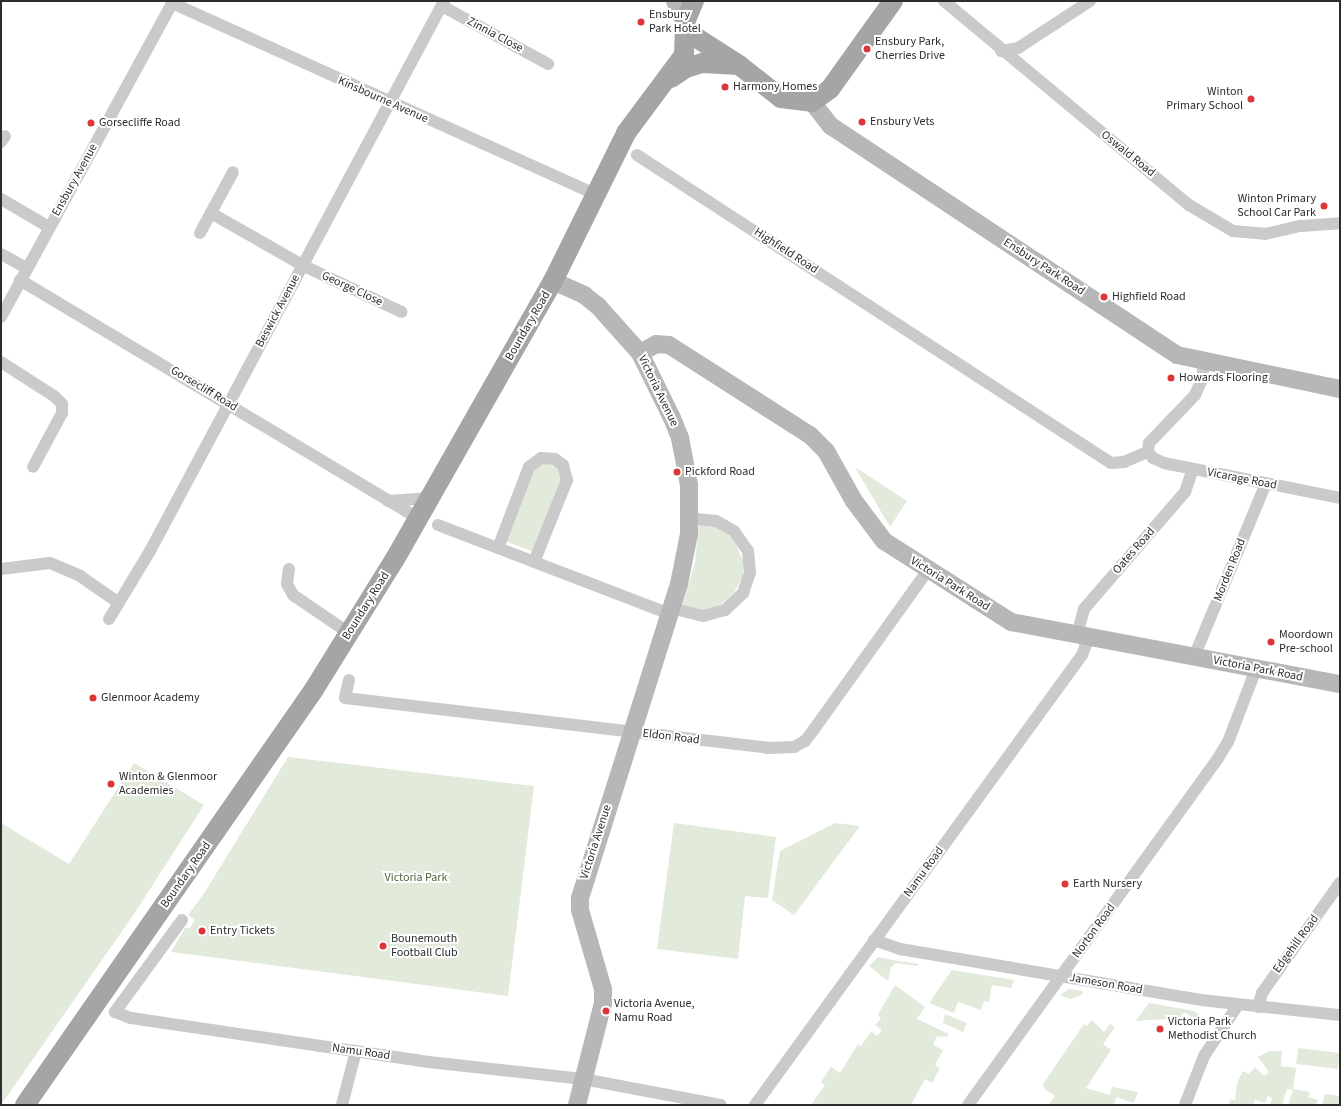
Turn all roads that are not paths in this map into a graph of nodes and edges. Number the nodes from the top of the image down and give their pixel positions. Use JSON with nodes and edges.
{"nodes":[{"id":1,"x":675,"y":1,"type":"edge"},
{"id":2,"x":694,"y":1,"type":"edge"},
{"id":3,"x":893,"y":1,"type":"edge"},
{"id":4,"x":944,"y":1,"type":"edge"},
{"id":5,"x":1090,"y":1,"type":"edge"},
{"id":6,"x":172,"y":2,"type":"edge"},
{"id":7,"x":443,"y":4,"type":"edge"},
{"id":8,"x":686,"y":26,"type":"junction"},
{"id":9,"x":1001,"y":51,"type":"junction"},
{"id":10,"x":548,"y":64,"type":"dead end"},
{"id":11,"x":739,"y":65,"type":"junction"},
{"id":12,"x":665,"y":82,"type":"junction"},
{"id":13,"x":830,"y":89,"type":"junction"},
{"id":14,"x":812,"y":102,"type":"junction"},
{"id":15,"x":390,"y":103,"type":"junction"},
{"id":16,"x":831,"y":126,"type":"junction"},
{"id":17,"x":637,"y":155,"type":"dead end"},
{"id":18,"x":233,"y":172,"type":"dead end"},
{"id":19,"x":595,"y":194,"type":"junction"},
{"id":20,"x":1,"y":199,"type":"edge"},
{"id":21,"x":211,"y":213,"type":"junction"},
{"id":22,"x":1340,"y":223,"type":"edge"},
{"id":23,"x":49,"y":227,"type":"junction"},
{"id":24,"x":200,"y":233,"type":"dead end"},
{"id":25,"x":1,"y":254,"type":"edge"},
{"id":26,"x":302,"y":265,"type":"junction"},
{"id":27,"x":26,"y":268,"type":"junction"},
{"id":28,"x":20,"y":280,"type":"junction"},
{"id":29,"x":553,"y":281,"type":"junction"},
{"id":30,"x":402,"y":312,"type":"dead end"},
{"id":31,"x":1,"y":317,"type":"edge"},
{"id":32,"x":640,"y":353,"type":"junction"},
{"id":33,"x":1,"y":362,"type":"edge"},
{"id":34,"x":1204,"y":362,"type":"junction"},
{"id":35,"x":1340,"y":389,"type":"edge"},
{"id":36,"x":229,"y":403,"type":"junction"},
{"id":37,"x":1148,"y":452,"type":"junction"},
{"id":38,"x":33,"y":467,"type":"dead end"},
{"id":39,"x":1193,"y":469,"type":"junction"},
{"id":40,"x":1266,"y":483,"type":"junction"},
{"id":41,"x":431,"y":498,"type":"junction"},
{"id":42,"x":1340,"y":498,"type":"edge"},
{"id":43,"x":388,"y":501,"type":"junction"},
{"id":44,"x":411,"y":514,"type":"junction"},
{"id":45,"x":690,"y":518,"type":"junction"},
{"id":46,"x":438,"y":525,"type":"dead end"},
{"id":47,"x":498,"y":548,"type":"junction"},
{"id":48,"x":534,"y":562,"type":"junction"},
{"id":49,"x":1,"y":569,"type":"edge"},
{"id":50,"x":289,"y":569,"type":"dead end"},
{"id":51,"x":928,"y":570,"type":"junction"},
{"id":52,"x":119,"y":603,"type":"junction"},
{"id":53,"x":671,"y":611,"type":"junction"},
{"id":54,"x":108,"y":619,"type":"dead end"},
{"id":55,"x":349,"y":633,"type":"junction"},
{"id":56,"x":1083,"y":636,"type":"junction"},
{"id":57,"x":1194,"y":657,"type":"junction"},
{"id":58,"x":1256,"y":669,"type":"junction"},
{"id":59,"x":348,"y":680,"type":"dead end"},
{"id":60,"x":1340,"y":684,"type":"edge"},
{"id":61,"x":632,"y":732,"type":"junction"},
{"id":62,"x":1340,"y":883,"type":"edge"},
{"id":63,"x":182,"y":920,"type":"dead end"},
{"id":64,"x":874,"y":940,"type":"junction"},
{"id":65,"x":1061,"y":976,"type":"junction"},
{"id":66,"x":1238,"y":1005,"type":"junction"},
{"id":67,"x":1258,"y":1007,"type":"junction"},
{"id":68,"x":1340,"y":1015,"type":"edge"},
{"id":69,"x":356,"y":1051,"type":"junction"},
{"id":70,"x":583,"y":1079,"type":"junction"},
{"id":71,"x":25,"y":1105,"type":"edge"},
{"id":72,"x":342,"y":1105,"type":"edge"},
{"id":73,"x":577,"y":1105,"type":"edge"},
{"id":74,"x":721,"y":1105,"type":"edge"},
{"id":75,"x":755,"y":1105,"type":"edge"},
{"id":76,"x":968,"y":1105,"type":"edge"},
{"id":77,"x":1185,"y":1105,"type":"edge"}],
"edges":[{"from":1,"to":8,"type":"street"},
{"from":2,"to":8,"type":"main road","name":"Boundary Road"},
{"from":3,"to":13,"type":"main road"},
{"from":4,"to":9,"type":"street","name":"Oswald Road"},
{"from":5,"to":9,"type":"street"},
{"from":6,"to":15,"type":"street","name":"Kinsbourne Avenue"},
{"from":6,"to":23,"type":"street","name":"Ensbury Avenue"},
{"from":7,"to":10,"type":"street","name":"Zinnia Close"},
{"from":7,"to":15,"type":"street","name":"Beswick Avenue"},
{"from":8,"to":11,"type":"main road"},
{"from":8,"to":12,"type":"main road","name":"Boundary Road"},
{"from":9,"to":22,"type":"street","name":"Oswald Road"},
{"from":11,"to":12,"type":"main road","name":"Boundary Road"},
{"from":11,"to":14,"type":"main road"},
{"from":12,"to":19,"type":"main road","name":"Boundary Road"},
{"from":13,"to":14,"type":"main road"},
{"from":13,"to":16,"type":"street"},
{"from":14,"to":16,"type":"street","name":"Ensbury Park Road"},
{"from":15,"to":19,"type":"street","name":"Kinsbourne Avenue"},
{"from":15,"to":26,"type":"street","name":"Beswick Avenue"},
{"from":16,"to":34,"type":"street","name":"Ensbury Park Road"},
{"from":17,"to":37,"type":"street","name":"Highfield Road"},
{"from":18,"to":21,"type":"street"},
{"from":19,"to":29,"type":"main road","name":"Boundary Road"},
{"from":20,"to":23,"type":"street"},
{"from":21,"to":24,"type":"street"},
{"from":21,"to":26,"type":"street","name":"George Close"},
{"from":23,"to":27,"type":"street","name":"Ensbury Avenue"},
{"from":25,"to":27,"type":"street"},
{"from":26,"to":30,"type":"street","name":"George Close"},
{"from":26,"to":36,"type":"street","name":"Beswick Avenue"},
{"from":27,"to":28,"type":"street","name":"Ensbury Avenue"},
{"from":28,"to":31,"type":"street","name":"Ensbury Avenue"},
{"from":28,"to":36,"type":"street","name":"Gorsecliff Road"},
{"from":29,"to":32,"type":"street","name":"Victoria Avenue"},
{"from":29,"to":41,"type":"main road","name":"Boundary Road"},
{"from":32,"to":45,"type":"street","name":"Victoria Avenue"},
{"from":32,"to":51,"type":"street","name":"Victoria Park Road"},
{"from":33,"to":38,"type":"street"},
{"from":34,"to":35,"type":"street","name":"Ensbury Park Road"},
{"from":34,"to":37,"type":"street"},
{"from":36,"to":43,"type":"street","name":"Gorsecliff Road"},
{"from":36,"to":52,"type":"street","name":"Beswick Avenue"},
{"from":37,"to":39,"type":"street","name":"Vicarage Road"},
{"from":39,"to":40,"type":"street","name":"Vicarage Road"},
{"from":39,"to":56,"type":"street","name":"Oates Road"},
{"from":40,"to":42,"type":"street","name":"Vicarage Road"},
{"from":40,"to":57,"type":"street","name":"Morden Road"},
{"from":41,"to":43,"type":"street"},
{"from":41,"to":44,"type":"main road","name":"Boundary Road"},
{"from":43,"to":44,"type":"street","name":"Gorsecliff Road"},
{"from":44,"to":55,"type":"main road","name":"Boundary Road"},
{"from":45,"to":53,"type":"street","name":"Victoria Avenue"},
{"from":45,"to":53,"type":"street"},
{"from":46,"to":47,"type":"street"},
{"from":47,"to":48,"type":"street"},
{"from":47,"to":48,"type":"street"},
{"from":48,"to":53,"type":"street"},
{"from":49,"to":52,"type":"street"},
{"from":50,"to":55,"type":"street"},
{"from":51,"to":56,"type":"street","name":"Victoria Park Road"},
{"from":51,"to":61,"type":"street","name":"Eldon Road"},
{"from":52,"to":54,"type":"street","name":"Beswick Avenue"},
{"from":53,"to":61,"type":"street","name":"Victoria Avenue"},
{"from":55,"to":71,"type":"main road","name":"Boundary Road"},
{"from":56,"to":57,"type":"street","name":"Victoria Park Road"},
{"from":56,"to":64,"type":"street","name":"Namu Road"},
{"from":57,"to":58,"type":"street","name":"Victoria Park Road"},
{"from":58,"to":60,"type":"street","name":"Victoria Park Road"},
{"from":58,"to":65,"type":"street","name":"Norton Road"},
{"from":59,"to":61,"type":"street","name":"Eldon Road"},
{"from":61,"to":70,"type":"street","name":"Victoria Avenue"},
{"from":62,"to":67,"type":"street","name":"Edgehill Road"},
{"from":63,"to":69,"type":"street","name":"Namu Road"},
{"from":64,"to":65,"type":"street","name":"Jameson Road"},
{"from":64,"to":75,"type":"street","name":"Namu Road"},
{"from":65,"to":66,"type":"street","name":"Jameson Road"},
{"from":65,"to":76,"type":"street","name":"Norton Road"},
{"from":66,"to":67,"type":"street","name":"Jameson Road"},
{"from":66,"to":77,"type":"street"},
{"from":67,"to":68,"type":"street","name":"Jameson Road"},
{"from":69,"to":70,"type":"street","name":"Namu Road"},
{"from":69,"to":72,"type":"street"},
{"from":70,"to":73,"type":"street","name":"Victoria Avenue"},
{"from":70,"to":74,"type":"street","name":"Namu Road"}]}
